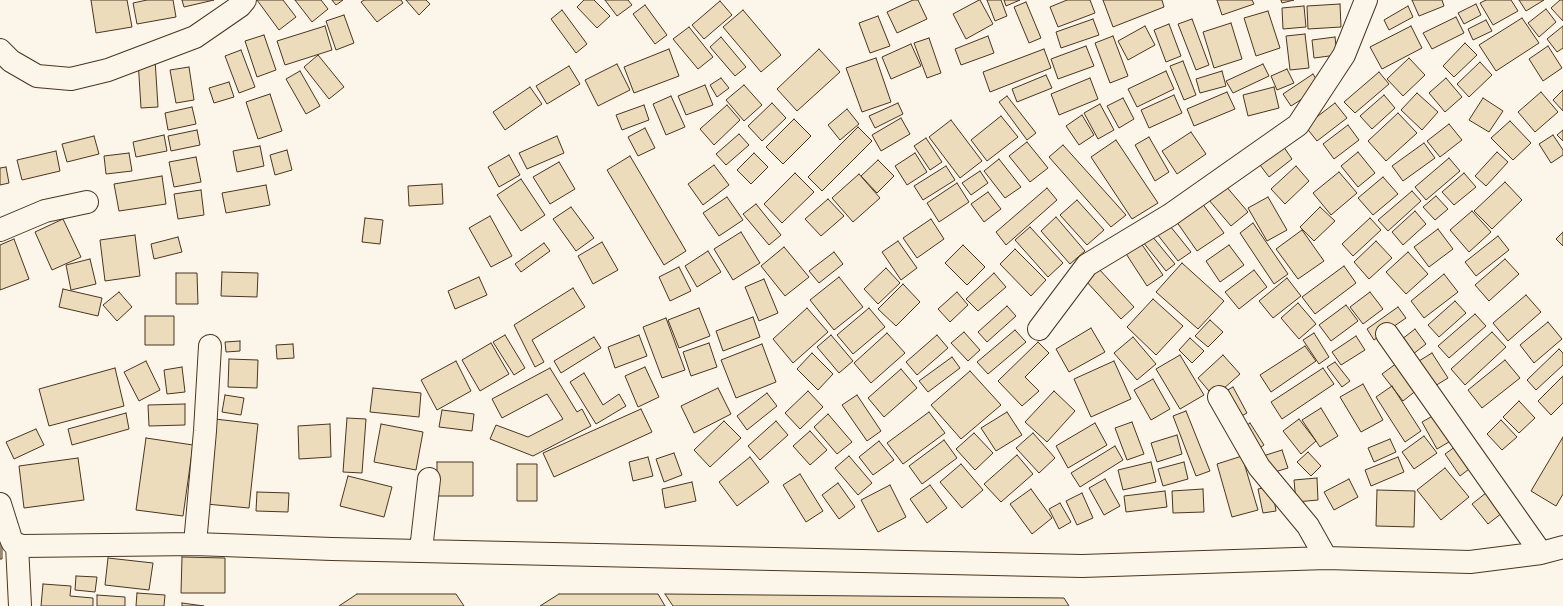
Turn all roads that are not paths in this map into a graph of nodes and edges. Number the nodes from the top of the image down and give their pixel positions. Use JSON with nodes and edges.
{"nodes":[{"id":1,"x":244,"y":0,"type":"edge"},
{"id":2,"x":1366,"y":0,"type":"edge"},
{"id":3,"x":0,"y":50,"type":"edge"},
{"id":4,"x":87,"y":202,"type":"dead end"},
{"id":5,"x":0,"y":230,"type":"edge"},
{"id":6,"x":1039,"y":329,"type":"dead end"},
{"id":7,"x":1387,"y":334,"type":"dead end"},
{"id":8,"x":210,"y":346,"type":"dead end"},
{"id":9,"x":1219,"y":397,"type":"dead end"},
{"id":10,"x":429,"y":480,"type":"dead end"},
{"id":11,"x":0,"y":504,"type":"edge"},
{"id":12,"x":195,"y":544,"type":"junction"},
{"id":13,"x":17,"y":545,"type":"junction"},
{"id":14,"x":1563,"y":547,"type":"edge"},
{"id":15,"x":421,"y":550,"type":"junction"},
{"id":16,"x":1541,"y":553,"type":"junction"},
{"id":17,"x":1326,"y":558,"type":"junction"},
{"id":18,"x":20,"y":606,"type":"edge"}],
"edges":[{"from":1,"to":3,"type":"street"},
{"from":2,"to":6,"type":"street"},
{"from":4,"to":5,"type":"street"},
{"from":7,"to":16,"type":"street"},
{"from":8,"to":12,"type":"street"},
{"from":9,"to":17,"type":"street"},
{"from":10,"to":15,"type":"street"},
{"from":11,"to":13,"type":"street"},
{"from":12,"to":13,"type":"street"},
{"from":12,"to":15,"type":"street"},
{"from":13,"to":18,"type":"street"},
{"from":14,"to":16,"type":"street"},
{"from":15,"to":17,"type":"street"},
{"from":16,"to":17,"type":"street"}]}
